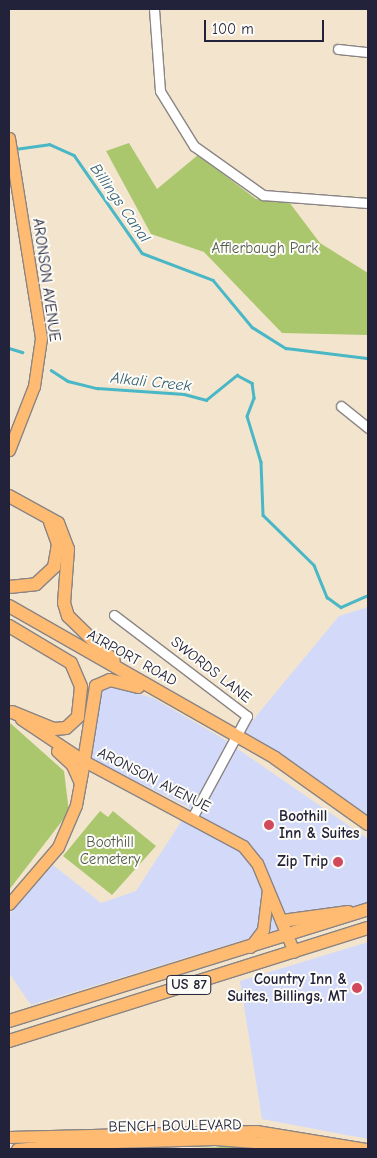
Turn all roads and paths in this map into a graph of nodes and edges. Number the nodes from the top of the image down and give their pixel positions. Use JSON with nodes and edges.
{"nodes":[{"id":1,"x":154,"y":9,"type":"edge"},
{"id":2,"x":338,"y":49,"type":"dead end"},
{"id":3,"x":368,"y":52,"type":"edge"},
{"id":4,"x":9,"y":138,"type":"edge"},
{"id":5,"x":368,"y":203,"type":"edge"},
{"id":6,"x":340,"y":406,"type":"dead end"},
{"id":7,"x":368,"y":428,"type":"edge"},
{"id":8,"x":9,"y":450,"type":"edge"},
{"id":9,"x":9,"y":496,"type":"edge"},
{"id":10,"x":43,"y":512,"type":"junction"},
{"id":11,"x":9,"y":587,"type":"edge"},
{"id":12,"x":9,"y":606,"type":"edge"},
{"id":13,"x":114,"y":615,"type":"dead end"},
{"id":14,"x":9,"y":626,"type":"edge"},
{"id":15,"x":136,"y":679,"type":"junction"},
{"id":16,"x":164,"y":695,"type":"junction"},
{"id":17,"x":10,"y":711,"type":"edge"},
{"id":18,"x":239,"y":737,"type":"junction"},
{"id":19,"x":84,"y":761,"type":"junction"},
{"id":20,"x":79,"y":782,"type":"junction"},
{"id":21,"x":193,"y":816,"type":"junction"},
{"id":22,"x":368,"y":824,"type":"edge"},
{"id":23,"x":268,"y":891,"type":"junction"},
{"id":24,"x":9,"y":904,"type":"edge"},
{"id":25,"x":363,"y":911,"type":"edge"},
{"id":26,"x":282,"y":921,"type":"junction"},
{"id":27,"x":368,"y":928,"type":"edge"},
{"id":28,"x":287,"y":936,"type":"junction"},
{"id":29,"x":250,"y":947,"type":"junction"},
{"id":30,"x":294,"y":952,"type":"junction"},
{"id":31,"x":9,"y":1021,"type":"edge"},
{"id":32,"x":9,"y":1041,"type":"edge"},
{"id":33,"x":9,"y":1137,"type":"edge"},
{"id":34,"x":17,"y":1149,"type":"edge"},
{"id":35,"x":334,"y":1149,"type":"edge"},
{"id":36,"x":366,"y":1149,"type":"edge"}],
"edges":[{"from":1,"to":5,"type":"street"},
{"from":2,"to":3,"type":"street"},
{"from":4,"to":8,"type":"main road","name":"ARONSON AVENUE"},
{"from":6,"to":7,"type":"street"},
{"from":9,"to":10,"type":"highway"},
{"from":10,"to":11,"type":"highway"},
{"from":10,"to":15,"type":"highway"},
{"from":12,"to":15,"type":"highway","name":"AIRPORT ROAD"},
{"from":13,"to":18,"type":"street","name":"SWORDS LANE"},
{"from":14,"to":17,"type":"highway"},
{"from":15,"to":16,"type":"highway","name":"AIRPORT ROAD"},
{"from":16,"to":18,"type":"highway","name":"AIRPORT ROAD"},
{"from":16,"to":19,"type":"highway"},
{"from":17,"to":19,"type":"main road","name":"ARONSON AVENUE"},
{"from":17,"to":20,"type":"main road"},
{"from":18,"to":21,"type":"street","name":"SWORDS LANE"},
{"from":18,"to":22,"type":"highway","name":"AIRPORT ROAD"},
{"from":19,"to":20,"type":"main road"},
{"from":19,"to":21,"type":"main road","name":"ARONSON AVENUE"},
{"from":20,"to":24,"type":"main road"},
{"from":21,"to":23,"type":"main road","name":"ARONSON AVENUE"},
{"from":23,"to":26,"type":"main road","name":"ARONSON AVENUE"},
{"from":23,"to":29,"type":"main road","name":"ARONSON AVENUE"},
{"from":25,"to":26,"type":"highway"},
{"from":25,"to":28,"type":"highway","number":"US 87"},
{"from":26,"to":28,"type":"main road","name":"ARONSON AVENUE"},
{"from":27,"to":30,"type":"highway","number":"US 87"},
{"from":28,"to":29,"type":"highway","number":"US 87"},
{"from":28,"to":30,"type":"main road","name":"ARONSON AVENUE"},
{"from":29,"to":31,"type":"highway","number":"US 87"},
{"from":30,"to":32,"type":"highway","number":"US 87"},
{"from":33,"to":36,"type":"main road"},
{"from":34,"to":35,"type":"main road","name":"BENCH BOULEVARD"}]}
